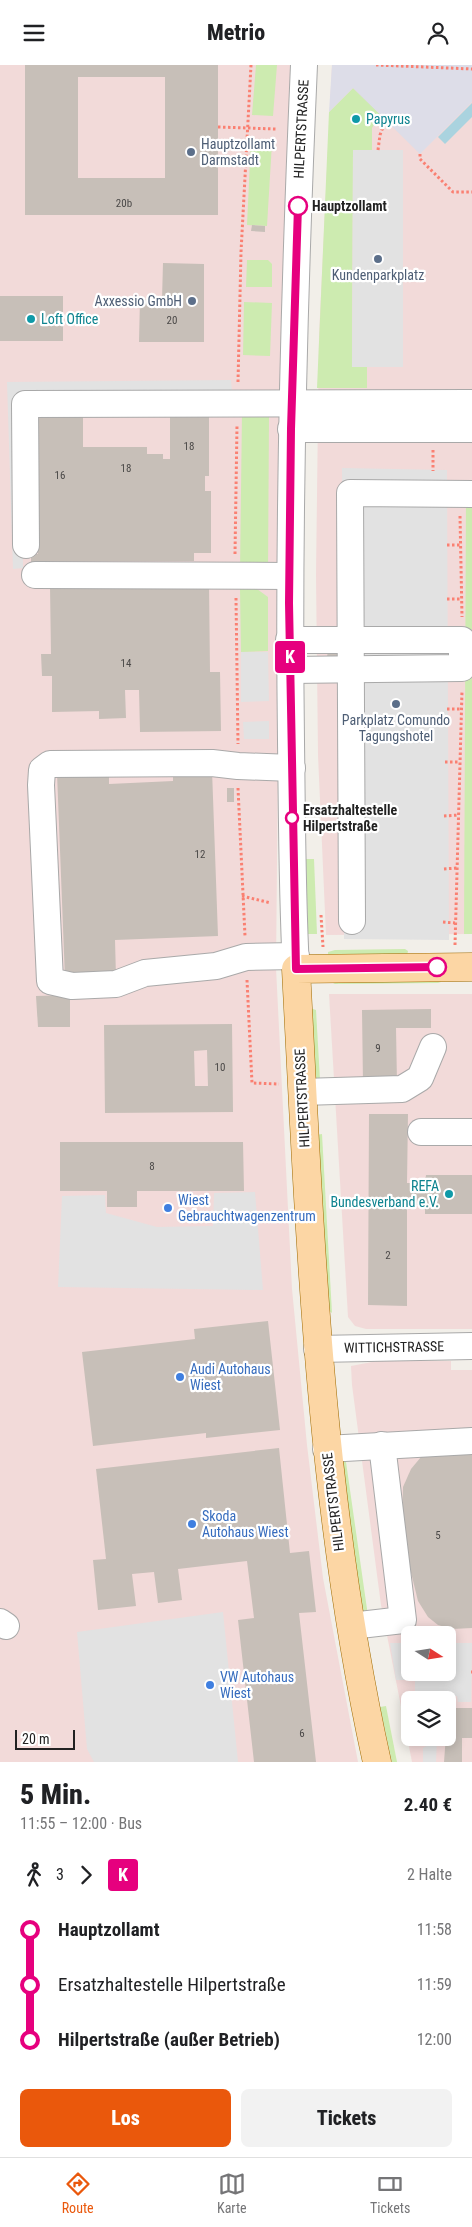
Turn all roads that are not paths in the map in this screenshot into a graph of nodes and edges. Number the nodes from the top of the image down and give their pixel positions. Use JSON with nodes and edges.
{"nodes":[{"id":1,"x":304,"y":65,"type":"edge"},
{"id":2,"x":472,"y":403,"type":"edge"},
{"id":3,"x":291,"y":416,"type":"junction"},
{"id":4,"x":472,"y":429,"type":"edge"},
{"id":5,"x":466,"y":493,"type":"edge"},
{"id":6,"x":26,"y":545,"type":"dead end"},
{"id":7,"x":35,"y":575,"type":"dead end"},
{"id":8,"x":289,"y":576,"type":"junction"},
{"id":9,"x":290,"y":640,"type":"junction"},
{"id":10,"x":351,"y":640,"type":"junction"},
{"id":11,"x":467,"y":640,"type":"edge"},
{"id":12,"x":352,"y":667,"type":"junction"},
{"id":13,"x":290,"y":669,"type":"junction"},
{"id":14,"x":292,"y":768,"type":"junction"},
{"id":15,"x":352,"y":921,"type":"dead end"},
{"id":16,"x":296,"y":962,"type":"junction"},
{"id":17,"x":472,"y":967,"type":"edge"},
{"id":18,"x":433,"y":1047,"type":"dead end"},
{"id":19,"x":302,"y":1092,"type":"junction"},
{"id":20,"x":421,"y":1132,"type":"dead end"},
{"id":21,"x":472,"y":1132,"type":"edge"},
{"id":22,"x":472,"y":1346,"type":"edge"},
{"id":23,"x":317,"y":1349,"type":"junction"},
{"id":24,"x":472,"y":1441,"type":"edge"},
{"id":25,"x":382,"y":1445,"type":"junction"},
{"id":26,"x":326,"y":1449,"type":"junction"},
{"id":27,"x":351,"y":1626,"type":"junction"},
{"id":28,"x":378,"y":1762,"type":"edge"}],
"edges":[{"from":1,"to":3,"type":"street","name":"HILPERTSTRASSE"},
{"from":2,"to":3,"type":"street"},
{"from":3,"to":4,"type":"street"},
{"from":3,"to":6,"type":"street"},
{"from":3,"to":8,"type":"street","name":"HILPERTSTRASSE"},
{"from":5,"to":10,"type":"street"},
{"from":7,"to":8,"type":"street"},
{"from":8,"to":9,"type":"street","name":"HILPERTSTRASSE"},
{"from":9,"to":10,"type":"street"},
{"from":9,"to":13,"type":"street","name":"HILPERTSTRASSE"},
{"from":10,"to":11,"type":"street"},
{"from":10,"to":12,"type":"street"},
{"from":11,"to":12,"type":"street"},
{"from":12,"to":13,"type":"street"},
{"from":12,"to":15,"type":"street"},
{"from":13,"to":14,"type":"street","name":"HILPERTSTRASSE"},
{"from":14,"to":16,"type":"street","name":"HILPERTSTRASSE"},
{"from":14,"to":16,"type":"street"},
{"from":16,"to":17,"type":"main road"},
{"from":16,"to":19,"type":"main road","name":"HILPERTSTRASSE"},
{"from":18,"to":19,"type":"street"},
{"from":19,"to":23,"type":"main road","name":"HILPERTSTRASSE"},
{"from":20,"to":21,"type":"street"},
{"from":22,"to":23,"type":"street","name":"WITTICHSTRASSE"},
{"from":23,"to":26,"type":"main road","name":"HILPERTSTRASSE"},
{"from":24,"to":25,"type":"street"},
{"from":25,"to":26,"type":"street"},
{"from":25,"to":27,"type":"street"},
{"from":26,"to":27,"type":"main road","name":"HILPERTSTRASSE"},
{"from":27,"to":28,"type":"main road","name":"HILPERTSTRASSE"}]}
